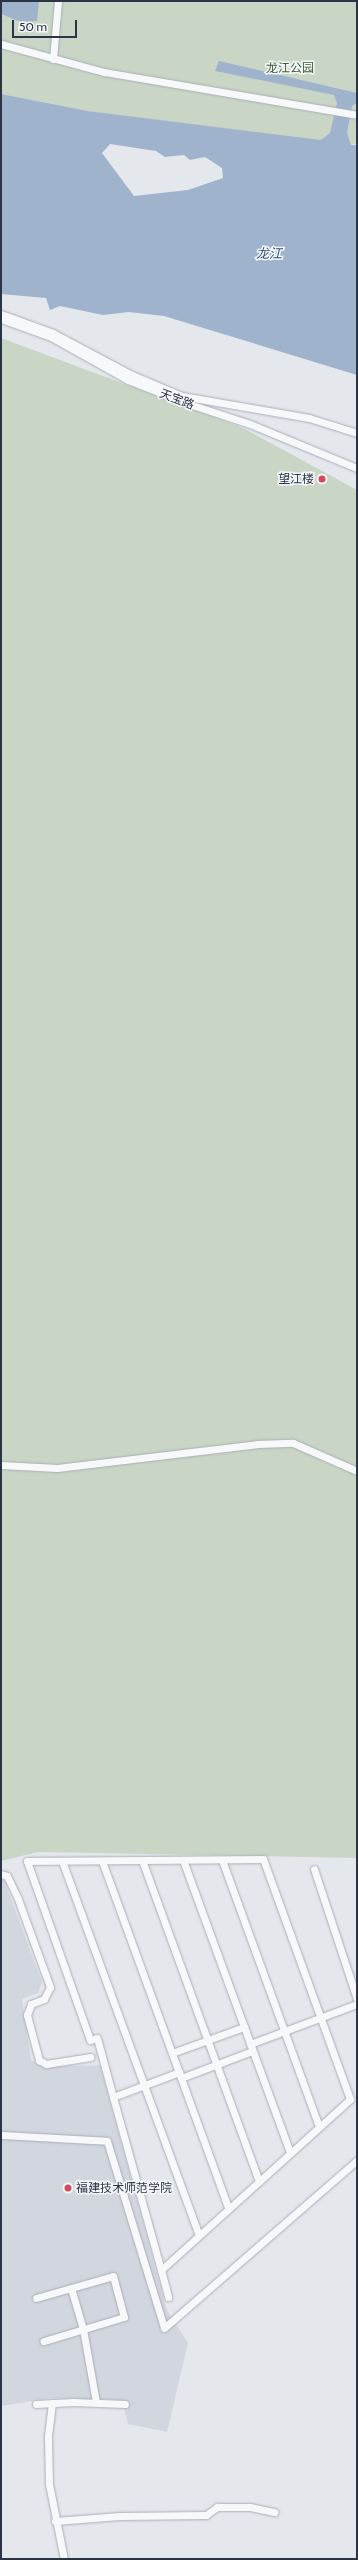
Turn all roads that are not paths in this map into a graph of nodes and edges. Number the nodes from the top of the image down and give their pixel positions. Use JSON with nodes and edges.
{"nodes":[{"id":1,"x":58,"y":1,"type":"edge"},
{"id":2,"x":1,"y":44,"type":"edge"},
{"id":3,"x":53,"y":59,"type":"junction"},
{"id":4,"x":354,"y":114,"type":"edge"},
{"id":5,"x":1,"y":314,"type":"edge"},
{"id":6,"x":1,"y":319,"type":"edge"},
{"id":7,"x":357,"y":433,"type":"edge"},
{"id":8,"x":357,"y":468,"type":"edge"},
{"id":9,"x":1,"y":1465,"type":"edge"},
{"id":10,"x":357,"y":1471,"type":"edge"},
{"id":11,"x":102,"y":1860,"type":"junction"},
{"id":12,"x":142,"y":1860,"type":"junction"},
{"id":13,"x":183,"y":1860,"type":"junction"},
{"id":14,"x":222,"y":1860,"type":"junction"},
{"id":15,"x":62,"y":1861,"type":"junction"},
{"id":16,"x":314,"y":1869,"type":"dead end"},
{"id":17,"x":1,"y":1874,"type":"edge"},
{"id":18,"x":357,"y":1999,"type":"edge"},
{"id":19,"x":357,"y":2004,"type":"edge"},
{"id":20,"x":321,"y":2018,"type":"junction"},
{"id":21,"x":244,"y":2027,"type":"junction"},
{"id":22,"x":284,"y":2032,"type":"junction"},
{"id":23,"x":208,"y":2040,"type":"junction"},
{"id":24,"x":251,"y":2048,"type":"junction"},
{"id":25,"x":172,"y":2053,"type":"junction"},
{"id":26,"x":90,"y":2057,"type":"dead end"},
{"id":27,"x":216,"y":2064,"type":"junction"},
{"id":28,"x":180,"y":2075,"type":"junction"},
{"id":29,"x":144,"y":2085,"type":"junction"},
{"id":30,"x":113,"y":2097,"type":"junction"},
{"id":31,"x":319,"y":2127,"type":"junction"},
{"id":32,"x":1,"y":2135,"type":"edge"},
{"id":33,"x":290,"y":2154,"type":"junction"},
{"id":34,"x":357,"y":2160,"type":"edge"},
{"id":35,"x":259,"y":2181,"type":"junction"},
{"id":36,"x":229,"y":2208,"type":"junction"},
{"id":37,"x":199,"y":2235,"type":"junction"},
{"id":38,"x":161,"y":2270,"type":"junction"},
{"id":39,"x":71,"y":2288,"type":"junction"},
{"id":40,"x":168,"y":2297,"type":"dead end"},
{"id":41,"x":36,"y":2298,"type":"dead end"},
{"id":42,"x":83,"y":2329,"type":"junction"},
{"id":43,"x":44,"y":2341,"type":"dead end"},
{"id":44,"x":96,"y":2402,"type":"junction"},
{"id":45,"x":52,"y":2403,"type":"junction"},
{"id":46,"x":36,"y":2404,"type":"dead end"},
{"id":47,"x":125,"y":2404,"type":"dead end"},
{"id":48,"x":274,"y":2512,"type":"dead end"},
{"id":49,"x":55,"y":2521,"type":"junction"},
{"id":50,"x":64,"y":2559,"type":"edge"}],
"edges":[{"from":1,"to":3,"type":"street"},
{"from":2,"to":3,"type":"street"},
{"from":3,"to":4,"type":"street"},
{"from":5,"to":7,"type":"street","name":"天宝路"},
{"from":6,"to":8,"type":"street","name":"天宝路"},
{"from":9,"to":10,"type":"street"},
{"from":11,"to":12,"type":"street"},
{"from":11,"to":15,"type":"street"},
{"from":11,"to":25,"type":"street"},
{"from":12,"to":13,"type":"street"},
{"from":12,"to":23,"type":"street"},
{"from":13,"to":14,"type":"street"},
{"from":13,"to":21,"type":"street"},
{"from":14,"to":20,"type":"street"},
{"from":14,"to":22,"type":"street"},
{"from":15,"to":29,"type":"street"},
{"from":15,"to":30,"type":"street"},
{"from":16,"to":18,"type":"street"},
{"from":17,"to":26,"type":"street"},
{"from":19,"to":20,"type":"street"},
{"from":20,"to":22,"type":"street"},
{"from":20,"to":31,"type":"street"},
{"from":21,"to":23,"type":"street"},
{"from":21,"to":24,"type":"street"},
{"from":22,"to":24,"type":"street"},
{"from":22,"to":31,"type":"street"},
{"from":23,"to":25,"type":"street"},
{"from":23,"to":27,"type":"street"},
{"from":24,"to":27,"type":"street"},
{"from":24,"to":33,"type":"street"},
{"from":25,"to":28,"type":"street"},
{"from":27,"to":28,"type":"street"},
{"from":27,"to":35,"type":"street"},
{"from":28,"to":29,"type":"street"},
{"from":28,"to":36,"type":"street"},
{"from":29,"to":30,"type":"street"},
{"from":29,"to":37,"type":"street"},
{"from":30,"to":38,"type":"street"},
{"from":31,"to":33,"type":"street"},
{"from":32,"to":34,"type":"street"},
{"from":33,"to":35,"type":"street"},
{"from":35,"to":36,"type":"street"},
{"from":36,"to":37,"type":"street"},
{"from":37,"to":38,"type":"street"},
{"from":38,"to":40,"type":"street"},
{"from":39,"to":41,"type":"street"},
{"from":39,"to":42,"type":"street"},
{"from":39,"to":42,"type":"street"},
{"from":42,"to":43,"type":"street"},
{"from":42,"to":44,"type":"street"},
{"from":44,"to":45,"type":"street"},
{"from":44,"to":47,"type":"street"},
{"from":45,"to":46,"type":"street"},
{"from":45,"to":49,"type":"street"},
{"from":48,"to":49,"type":"street"},
{"from":49,"to":50,"type":"street"}]}
